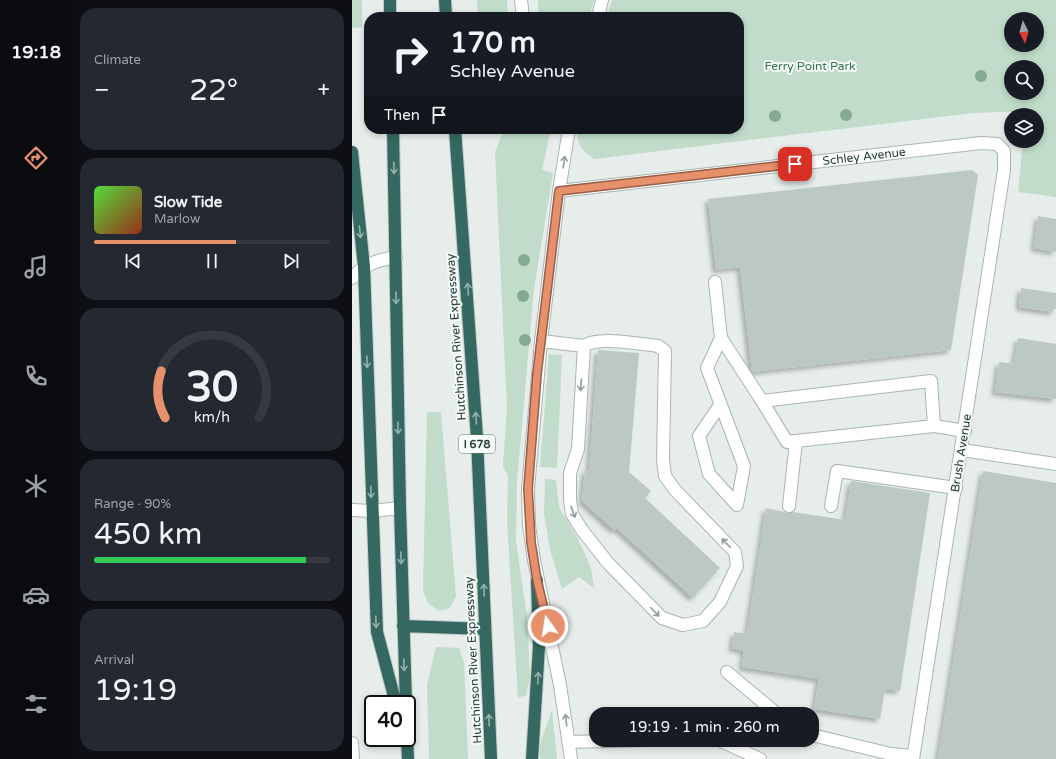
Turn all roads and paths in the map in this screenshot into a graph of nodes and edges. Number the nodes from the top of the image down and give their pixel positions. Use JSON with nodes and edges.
{"nodes":[{"id":1,"x":390,"y":0,"type":"edge"},
{"id":2,"x":445,"y":0,"type":"edge"},
{"id":3,"x":521,"y":0,"type":"edge"},
{"id":4,"x":602,"y":0,"type":"edge"},
{"id":5,"x":390,"y":12,"type":"edge"},
{"id":6,"x":446,"y":12,"type":"edge"},
{"id":7,"x":522,"y":12,"type":"edge"},
{"id":8,"x":599,"y":12,"type":"edge"},
{"id":9,"x":393,"y":134,"type":"edge"},
{"id":10,"x":456,"y":134,"type":"edge"},
{"id":11,"x":568,"y":134,"type":"edge"},
{"id":12,"x":1001,"y":147,"type":"joint"},
{"id":13,"x":352,"y":152,"type":"edge"},
{"id":14,"x":559,"y":191,"type":"junction"},
{"id":15,"x":396,"y":257,"type":"junction"},
{"id":16,"x":364,"y":267,"type":"junction"},
{"id":17,"x":352,"y":278,"type":"edge"},
{"id":18,"x":715,"y":282,"type":"dead end"},
{"id":19,"x":721,"y":338,"type":"junction"},
{"id":20,"x":541,"y":341,"type":"junction"},
{"id":21,"x":584,"y":346,"type":"junction"},
{"id":22,"x":762,"y":400,"type":"junction"},
{"id":23,"x":720,"y":405,"type":"junction"},
{"id":24,"x":934,"y":426,"type":"junction"},
{"id":25,"x":965,"y":431,"type":"junction"},
{"id":26,"x":796,"y":441,"type":"junction"},
{"id":27,"x":962,"y":450,"type":"junction"},
{"id":28,"x":1056,"y":464,"type":"edge"},
{"id":29,"x":956,"y":488,"type":"junction"},
{"id":30,"x":789,"y":506,"type":"dead end"},
{"id":31,"x":831,"y":506,"type":"dead end"},
{"id":32,"x":400,"y":508,"type":"junction"},
{"id":33,"x":352,"y":509,"type":"edge"},
{"id":34,"x":372,"y":511,"type":"junction"},
{"id":35,"x":537,"y":580,"type":"junction"},
{"id":36,"x":402,"y":626,"type":"junction"},
{"id":37,"x":485,"y":629,"type":"junction"},
{"id":38,"x":727,"y":672,"type":"dead end"},
{"id":39,"x":394,"y":695,"type":"edge"},
{"id":40,"x":406,"y":695,"type":"edge"},
{"id":41,"x":769,"y":707,"type":"edge"},
{"id":42,"x":819,"y":737,"type":"edge"},
{"id":43,"x":589,"y":741,"type":"edge"},
{"id":44,"x":569,"y":742,"type":"junction"},
{"id":45,"x":352,"y":743,"type":"edge"},
{"id":46,"x":407,"y":747,"type":"edge"},
{"id":47,"x":734,"y":747,"type":"edge"},
{"id":48,"x":913,"y":758,"type":"edge"},
{"id":49,"x":353,"y":759,"type":"edge"},
{"id":50,"x":408,"y":759,"type":"edge"},
{"id":51,"x":491,"y":759,"type":"edge"},
{"id":52,"x":532,"y":759,"type":"edge"},
{"id":53,"x":571,"y":759,"type":"edge"},
{"id":54,"x":760,"y":759,"type":"edge"}],
"edges":[{"from":1,"to":5,"type":"highway"},
{"from":2,"to":6,"type":"highway"},
{"from":3,"to":7,"type":"street"},
{"from":4,"to":8,"type":"street"},
{"from":9,"to":15,"type":"highway","one_way":true},
{"from":37,"to":10,"type":"highway","name":"Hutchinson River Expressway","number":"I 678","one_way":true},
{"from":14,"to":11,"type":"street","one_way":true},
{"from":12,"to":14,"type":"street","name":"Schley Avenue"},
{"from":12,"to":25,"type":"street","name":"Brush Avenue"},
{"from":13,"to":16,"type":"highway","one_way":true},
{"from":14,"to":20,"type":"street"},
{"from":15,"to":16,"type":"street"},
{"from":15,"to":32,"type":"highway","one_way":true},
{"from":16,"to":17,"type":"street"},
{"from":16,"to":34,"type":"highway","one_way":true},
{"from":18,"to":19,"type":"street"},
{"from":19,"to":22,"type":"street"},
{"from":19,"to":23,"type":"street"},
{"from":20,"to":21,"type":"street"},
{"from":20,"to":35,"type":"street"},
{"from":21,"to":21,"type":"street","one_way":true},
{"from":22,"to":24,"type":"street"},
{"from":22,"to":26,"type":"street"},
{"from":23,"to":23,"type":"street"},
{"from":24,"to":25,"type":"street"},
{"from":24,"to":26,"type":"street"},
{"from":25,"to":27,"type":"street","name":"Brush Avenue"},
{"from":26,"to":30,"type":"street"},
{"from":27,"to":28,"type":"street"},
{"from":27,"to":29,"type":"street","name":"Brush Avenue"},
{"from":29,"to":31,"type":"street"},
{"from":29,"to":48,"type":"street","name":"Brush Avenue"},
{"from":32,"to":34,"type":"street"},
{"from":32,"to":36,"type":"highway","one_way":true},
{"from":33,"to":34,"type":"street"},
{"from":34,"to":39,"type":"highway","one_way":true},
{"from":44,"to":35,"type":"street","one_way":true},
{"from":52,"to":35,"type":"highway","one_way":true},
{"from":36,"to":37,"type":"highway"},
{"from":36,"to":40,"type":"highway","one_way":true},
{"from":51,"to":37,"type":"highway","name":"Hutchinson River Expressway","number":"I 678","one_way":true},
{"from":38,"to":41,"type":"street"},
{"from":42,"to":48,"type":"street"},
{"from":43,"to":44,"type":"street"},
{"from":44,"to":53,"type":"street"},
{"from":45,"to":49,"type":"street"},
{"from":46,"to":50,"type":"highway"},
{"from":47,"to":54,"type":"street"}]}
